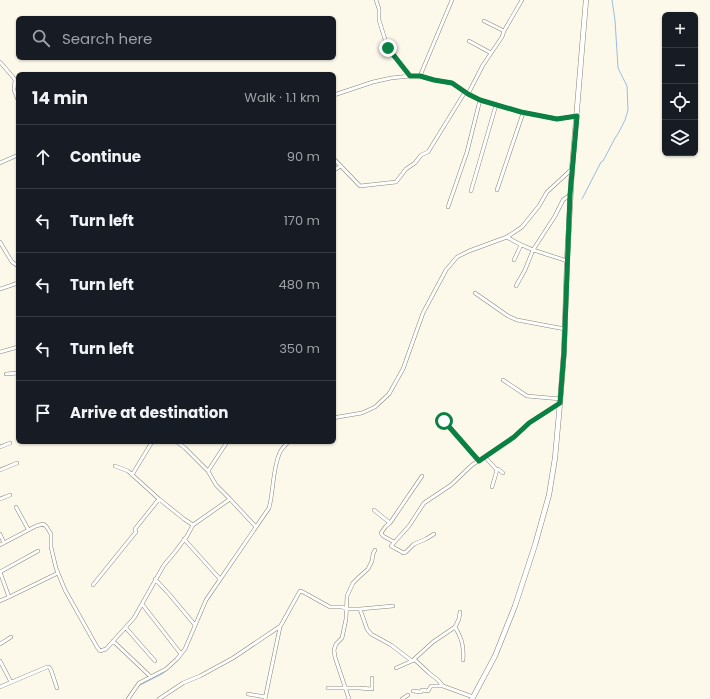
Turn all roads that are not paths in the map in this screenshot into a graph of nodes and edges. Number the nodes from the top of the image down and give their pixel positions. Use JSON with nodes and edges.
{"nodes":[{"id":1,"x":376,"y":0,"type":"edge"},
{"id":2,"x":452,"y":0,"type":"edge"},
{"id":3,"x":522,"y":0,"type":"edge"},
{"id":4,"x":586,"y":0,"type":"edge"},
{"id":5,"x":484,"y":21,"type":"dead end"},
{"id":6,"x":504,"y":31,"type":"junction"},
{"id":7,"x":469,"y":41,"type":"dead end"},
{"id":8,"x":491,"y":53,"type":"junction"},
{"id":9,"x":0,"y":62,"type":"edge"},
{"id":10,"x":410,"y":76,"type":"junction"},
{"id":11,"x":420,"y":76,"type":"junction"},
{"id":12,"x":467,"y":93,"type":"junction"},
{"id":13,"x":336,"y":94,"type":"edge"},
{"id":14,"x":16,"y":95,"type":"edge"},
{"id":15,"x":480,"y":100,"type":"junction"},
{"id":16,"x":496,"y":105,"type":"junction"},
{"id":17,"x":523,"y":113,"type":"junction"},
{"id":18,"x":577,"y":116,"type":"junction"},
{"id":19,"x":16,"y":156,"type":"edge"},
{"id":20,"x":336,"y":161,"type":"edge"},
{"id":21,"x":0,"y":162,"type":"edge"},
{"id":22,"x":341,"y":166,"type":"junction"},
{"id":23,"x":336,"y":169,"type":"edge"},
{"id":24,"x":572,"y":169,"type":"junction"},
{"id":25,"x":497,"y":190,"type":"dead end"},
{"id":26,"x":471,"y":191,"type":"dead end"},
{"id":27,"x":570,"y":195,"type":"junction"},
{"id":28,"x":448,"y":207,"type":"dead end"},
{"id":29,"x":507,"y":237,"type":"junction"},
{"id":30,"x":0,"y":242,"type":"edge"},
{"id":31,"x":521,"y":245,"type":"junction"},
{"id":32,"x":2,"y":248,"type":"edge"},
{"id":33,"x":533,"y":250,"type":"junction"},
{"id":34,"x":514,"y":260,"type":"dead end"},
{"id":35,"x":567,"y":261,"type":"junction"},
{"id":36,"x":16,"y":265,"type":"edge"},
{"id":37,"x":16,"y":284,"type":"edge"},
{"id":38,"x":516,"y":286,"type":"dead end"},
{"id":39,"x":0,"y":289,"type":"edge"},
{"id":40,"x":475,"y":293,"type":"dead end"},
{"id":41,"x":565,"y":329,"type":"junction"},
{"id":42,"x":16,"y":348,"type":"edge"},
{"id":43,"x":0,"y":352,"type":"edge"},
{"id":44,"x":16,"y":373,"type":"edge"},
{"id":45,"x":6,"y":374,"type":"dead end"},
{"id":46,"x":503,"y":380,"type":"dead end"},
{"id":47,"x":561,"y":401,"type":"junction"},
{"id":48,"x":336,"y":417,"type":"edge"},
{"id":49,"x":444,"y":421,"type":"dead end"},
{"id":50,"x":10,"y":443,"type":"dead end"},
{"id":51,"x":151,"y":444,"type":"edge"},
{"id":52,"x":180,"y":444,"type":"edge"},
{"id":53,"x":227,"y":444,"type":"edge"},
{"id":54,"x":286,"y":444,"type":"edge"},
{"id":55,"x":0,"y":447,"type":"edge"},
{"id":56,"x":485,"y":457,"type":"junction"},
{"id":57,"x":479,"y":461,"type":"junction"},
{"id":58,"x":17,"y":462,"type":"dead end"},
{"id":59,"x":115,"y":466,"type":"dead end"},
{"id":60,"x":0,"y":470,"type":"edge"},
{"id":61,"x":496,"y":470,"type":"junction"},
{"id":62,"x":208,"y":471,"type":"junction"},
{"id":63,"x":503,"y":473,"type":"dead end"},
{"id":64,"x":132,"y":475,"type":"junction"},
{"id":65,"x":422,"y":476,"type":"dead end"},
{"id":66,"x":492,"y":487,"type":"dead end"},
{"id":67,"x":10,"y":495,"type":"dead end"},
{"id":68,"x":230,"y":498,"type":"junction"},
{"id":69,"x":0,"y":499,"type":"edge"},
{"id":70,"x":158,"y":499,"type":"junction"},
{"id":71,"x":16,"y":507,"type":"dead end"},
{"id":72,"x":374,"y":510,"type":"dead end"},
{"id":73,"x":390,"y":523,"type":"junction"},
{"id":74,"x":193,"y":525,"type":"junction"},
{"id":75,"x":256,"y":527,"type":"junction"},
{"id":76,"x":28,"y":529,"type":"junction"},
{"id":77,"x":0,"y":534,"type":"edge"},
{"id":78,"x":434,"y":534,"type":"dead end"},
{"id":79,"x":184,"y":539,"type":"junction"},
{"id":80,"x":394,"y":542,"type":"junction"},
{"id":81,"x":4,"y":543,"type":"junction"},
{"id":82,"x":0,"y":545,"type":"edge"},
{"id":83,"x":375,"y":550,"type":"dead end"},
{"id":84,"x":38,"y":551,"type":"dead end"},
{"id":85,"x":0,"y":572,"type":"edge"},
{"id":86,"x":58,"y":572,"type":"junction"},
{"id":87,"x":155,"y":579,"type":"junction"},
{"id":88,"x":220,"y":579,"type":"junction"},
{"id":89,"x":93,"y":585,"type":"dead end"},
{"id":90,"x":9,"y":597,"type":"junction"},
{"id":91,"x":0,"y":600,"type":"edge"},
{"id":92,"x":142,"y":604,"type":"junction"},
{"id":93,"x":393,"y":606,"type":"dead end"},
{"id":94,"x":347,"y":609,"type":"junction"},
{"id":95,"x":360,"y":609,"type":"junction"},
{"id":96,"x":460,"y":612,"type":"dead end"},
{"id":97,"x":195,"y":625,"type":"junction"},
{"id":98,"x":280,"y":627,"type":"junction"},
{"id":99,"x":455,"y":627,"type":"junction"},
{"id":100,"x":126,"y":628,"type":"junction"},
{"id":101,"x":11,"y":637,"type":"dead end"},
{"id":102,"x":113,"y":641,"type":"junction"},
{"id":103,"x":0,"y":644,"type":"edge"},
{"id":104,"x":181,"y":654,"type":"junction"},
{"id":105,"x":464,"y":660,"type":"dead end"},
{"id":106,"x":0,"y":661,"type":"edge"},
{"id":107,"x":155,"y":661,"type":"dead end"},
{"id":108,"x":412,"y":661,"type":"junction"},
{"id":109,"x":396,"y":668,"type":"dead end"},
{"id":110,"x":151,"y":677,"type":"junction"},
{"id":111,"x":372,"y":678,"type":"dead end"},
{"id":112,"x":11,"y":682,"type":"junction"},
{"id":113,"x":443,"y":686,"type":"junction"},
{"id":114,"x":0,"y":687,"type":"edge"},
{"id":115,"x":57,"y":688,"type":"dead end"},
{"id":116,"x":328,"y":688,"type":"dead end"},
{"id":117,"x":345,"y":688,"type":"junction"},
{"id":118,"x":413,"y":691,"type":"dead end"},
{"id":119,"x":248,"y":694,"type":"dead end"},
{"id":120,"x":408,"y":695,"type":"dead end"},
{"id":121,"x":265,"y":698,"type":"edge"},
{"id":122,"x":473,"y":698,"type":"edge"},
{"id":123,"x":128,"y":699,"type":"edge"},
{"id":124,"x":159,"y":699,"type":"edge"},
{"id":125,"x":349,"y":699,"type":"edge"},
{"id":126,"x":402,"y":699,"type":"edge"}],
"edges":[{"from":1,"to":10,"type":"street"},
{"from":2,"to":11,"type":"street"},
{"from":3,"to":6,"type":"street"},
{"from":4,"to":18,"type":"main road"},
{"from":5,"to":6,"type":"street"},
{"from":6,"to":8,"type":"street"},
{"from":7,"to":8,"type":"street"},
{"from":8,"to":12,"type":"street"},
{"from":9,"to":14,"type":"street"},
{"from":10,"to":11,"type":"street"},
{"from":10,"to":13,"type":"street"},
{"from":11,"to":12,"type":"street"},
{"from":12,"to":15,"type":"street"},
{"from":12,"to":22,"type":"street"},
{"from":15,"to":16,"type":"street"},
{"from":15,"to":28,"type":"street"},
{"from":16,"to":17,"type":"street"},
{"from":16,"to":26,"type":"street"},
{"from":17,"to":18,"type":"street"},
{"from":17,"to":25,"type":"street"},
{"from":18,"to":24,"type":"main road"},
{"from":19,"to":21,"type":"street"},
{"from":20,"to":22,"type":"street"},
{"from":22,"to":23,"type":"street"},
{"from":24,"to":27,"type":"main road"},
{"from":24,"to":29,"type":"street"},
{"from":27,"to":33,"type":"street"},
{"from":27,"to":35,"type":"main road"},
{"from":29,"to":31,"type":"street"},
{"from":29,"to":48,"type":"street"},
{"from":30,"to":32,"type":"street"},
{"from":31,"to":33,"type":"street"},
{"from":31,"to":34,"type":"street"},
{"from":32,"to":36,"type":"street"},
{"from":33,"to":35,"type":"street"},
{"from":33,"to":38,"type":"street"},
{"from":35,"to":41,"type":"main road"},
{"from":37,"to":39,"type":"street"},
{"from":40,"to":41,"type":"street"},
{"from":41,"to":47,"type":"main road"},
{"from":42,"to":43,"type":"street"},
{"from":44,"to":45,"type":"street"},
{"from":46,"to":47,"type":"street"},
{"from":47,"to":56,"type":"street"},
{"from":47,"to":122,"type":"main road"},
{"from":49,"to":57,"type":"street"},
{"from":50,"to":55,"type":"street"},
{"from":51,"to":64,"type":"street"},
{"from":52,"to":62,"type":"street"},
{"from":53,"to":62,"type":"street"},
{"from":54,"to":75,"type":"street"},
{"from":56,"to":57,"type":"street"},
{"from":56,"to":61,"type":"street"},
{"from":57,"to":80,"type":"street"},
{"from":58,"to":60,"type":"street"},
{"from":59,"to":64,"type":"street"},
{"from":61,"to":63,"type":"street"},
{"from":61,"to":66,"type":"street"},
{"from":62,"to":68,"type":"street"},
{"from":64,"to":70,"type":"street"},
{"from":65,"to":73,"type":"street"},
{"from":67,"to":69,"type":"street"},
{"from":68,"to":74,"type":"street"},
{"from":68,"to":75,"type":"street"},
{"from":70,"to":74,"type":"street"},
{"from":70,"to":89,"type":"street"},
{"from":71,"to":76,"type":"street"},
{"from":72,"to":73,"type":"street"},
{"from":73,"to":80,"type":"street"},
{"from":74,"to":79,"type":"street"},
{"from":75,"to":88,"type":"street"},
{"from":76,"to":81,"type":"street"},
{"from":76,"to":86,"type":"street"},
{"from":77,"to":81,"type":"street"},
{"from":78,"to":80,"type":"street"},
{"from":79,"to":87,"type":"street"},
{"from":79,"to":88,"type":"street"},
{"from":81,"to":82,"type":"street"},
{"from":83,"to":94,"type":"street"},
{"from":84,"to":85,"type":"street"},
{"from":85,"to":90,"type":"street"},
{"from":86,"to":90,"type":"street"},
{"from":86,"to":102,"type":"street"},
{"from":87,"to":92,"type":"street"},
{"from":87,"to":97,"type":"street"},
{"from":88,"to":97,"type":"street"},
{"from":90,"to":91,"type":"street"},
{"from":92,"to":100,"type":"street"},
{"from":92,"to":104,"type":"street"},
{"from":93,"to":95,"type":"street"},
{"from":94,"to":95,"type":"street"},
{"from":94,"to":98,"type":"street"},
{"from":94,"to":117,"type":"street"},
{"from":95,"to":108,"type":"street"},
{"from":96,"to":99,"type":"street"},
{"from":97,"to":104,"type":"street"},
{"from":98,"to":121,"type":"street"},
{"from":98,"to":124,"type":"street"},
{"from":99,"to":105,"type":"street"},
{"from":99,"to":108,"type":"street"},
{"from":100,"to":102,"type":"street"},
{"from":100,"to":107,"type":"street"},
{"from":101,"to":103,"type":"street"},
{"from":102,"to":110,"type":"street"},
{"from":104,"to":110,"type":"street"},
{"from":106,"to":112,"type":"street"},
{"from":108,"to":109,"type":"street"},
{"from":108,"to":113,"type":"street"},
{"from":110,"to":123,"type":"street"},
{"from":111,"to":117,"type":"street"},
{"from":112,"to":114,"type":"street"},
{"from":112,"to":115,"type":"street"},
{"from":113,"to":118,"type":"street"},
{"from":113,"to":122,"type":"street"},
{"from":116,"to":117,"type":"street"},
{"from":117,"to":125,"type":"street"},
{"from":119,"to":121,"type":"street"},
{"from":120,"to":126,"type":"street"}]}
